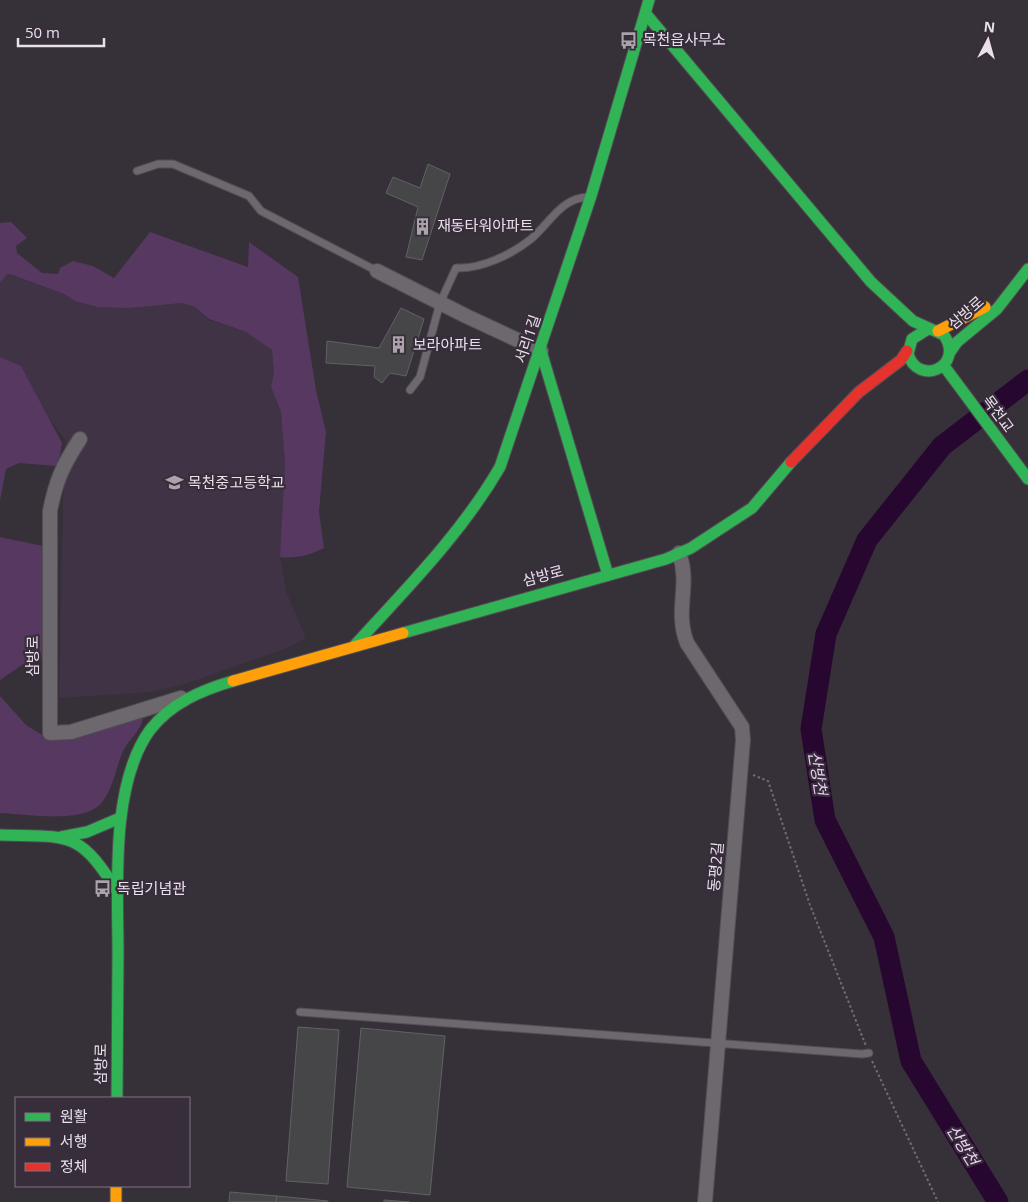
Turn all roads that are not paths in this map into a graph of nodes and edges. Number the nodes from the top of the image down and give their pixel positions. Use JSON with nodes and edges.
{"nodes":[{"id":1,"x":649,"y":0,"type":"edge"},
{"id":2,"x":646,"y":14,"type":"junction"},
{"id":3,"x":137,"y":171,"type":"dead end"},
{"id":4,"x":591,"y":196,"type":"junction"},
{"id":5,"x":1028,"y":269,"type":"edge"},
{"id":6,"x":377,"y":271,"type":"joint"},
{"id":7,"x":871,"y":282,"type":"junction"},
{"id":8,"x":1004,"y":298,"type":"junction"},
{"id":9,"x":440,"y":303,"type":"junction"},
{"id":10,"x":894,"y":318,"type":"dead end"},
{"id":11,"x":933,"y":330,"type":"junction"},
{"id":12,"x":902,"y":332,"type":"dead end"},
{"id":13,"x":908,"y":348,"type":"junction"},
{"id":14,"x":541,"y":351,"type":"junction"},
{"id":15,"x":950,"y":352,"type":"junction"},
{"id":16,"x":944,"y":366,"type":"junction"},
{"id":17,"x":910,"y":372,"type":"junction"},
{"id":18,"x":410,"y":390,"type":"dead end"},
{"id":19,"x":852,"y":402,"type":"junction"},
{"id":20,"x":80,"y":439,"type":"dead end"},
{"id":21,"x":1024,"y":471,"type":"edge"},
{"id":22,"x":678,"y":553,"type":"junction"},
{"id":23,"x":608,"y":575,"type":"junction"},
{"id":24,"x":355,"y":645,"type":"junction"},
{"id":25,"x":192,"y":694,"type":"junction"},
{"id":26,"x":120,"y":818,"type":"junction"},
{"id":27,"x":0,"y":835,"type":"edge"},
{"id":28,"x":61,"y":837,"type":"junction"},
{"id":29,"x":118,"y":893,"type":"junction"},
{"id":30,"x":300,"y":1012,"type":"dead end"},
{"id":31,"x":718,"y":1043,"type":"junction"},
{"id":32,"x":868,"y":1053,"type":"road end"},
{"id":33,"x":117,"y":1097,"type":"edge"},
{"id":34,"x":116,"y":1187,"type":"edge"},
{"id":35,"x":116,"y":1202,"type":"edge"},
{"id":36,"x":705,"y":1202,"type":"edge"}],
"edges":[{"from":1,"to":2,"type":"street","name":"서리1길"},
{"from":2,"to":4,"type":"street","name":"서리1길"},
{"from":2,"to":7,"type":"street"},
{"from":3,"to":6,"type":"lane"},
{"from":4,"to":9,"type":"lane"},
{"from":4,"to":14,"type":"street","name":"서리1길"},
{"from":5,"to":8,"type":"street","name":"삼방로"},
{"from":6,"to":9,"type":"street"},
{"from":7,"to":10,"type":"street"},
{"from":7,"to":11,"type":"street"},
{"from":8,"to":11,"type":"street","name":"삼방로"},
{"from":8,"to":15,"type":"street","name":"삼방로"},
{"from":9,"to":14,"type":"street"},
{"from":9,"to":18,"type":"lane"},
{"from":11,"to":13,"type":"street"},
{"from":11,"to":15,"type":"street"},
{"from":12,"to":13,"type":"street"},
{"from":13,"to":17,"type":"street"},
{"from":13,"to":19,"type":"street","name":"삼방로"},
{"from":14,"to":23,"type":"street"},
{"from":14,"to":24,"type":"street","name":"서리1길"},
{"from":15,"to":16,"type":"street"},
{"from":16,"to":17,"type":"street"},
{"from":16,"to":21,"type":"street","name":"목천교"},
{"from":17,"to":19,"type":"street","name":"삼방로"},
{"from":19,"to":22,"type":"street","name":"삼방로"},
{"from":20,"to":25,"type":"street","name":"삼방로"},
{"from":22,"to":23,"type":"street","name":"삼방로"},
{"from":22,"to":31,"type":"street","name":"동평2길"},
{"from":23,"to":24,"type":"street","name":"삼방로"},
{"from":24,"to":25,"type":"street","name":"삼방로"},
{"from":25,"to":26,"type":"street","name":"삼방로"},
{"from":26,"to":28,"type":"street"},
{"from":26,"to":29,"type":"street","name":"삼방로"},
{"from":27,"to":28,"type":"street"},
{"from":28,"to":29,"type":"street"},
{"from":29,"to":33,"type":"street","name":"삼방로"},
{"from":30,"to":31,"type":"lane"},
{"from":31,"to":32,"type":"lane"},
{"from":31,"to":36,"type":"street","name":"동평2길"},
{"from":34,"to":35,"type":"street"}]}
